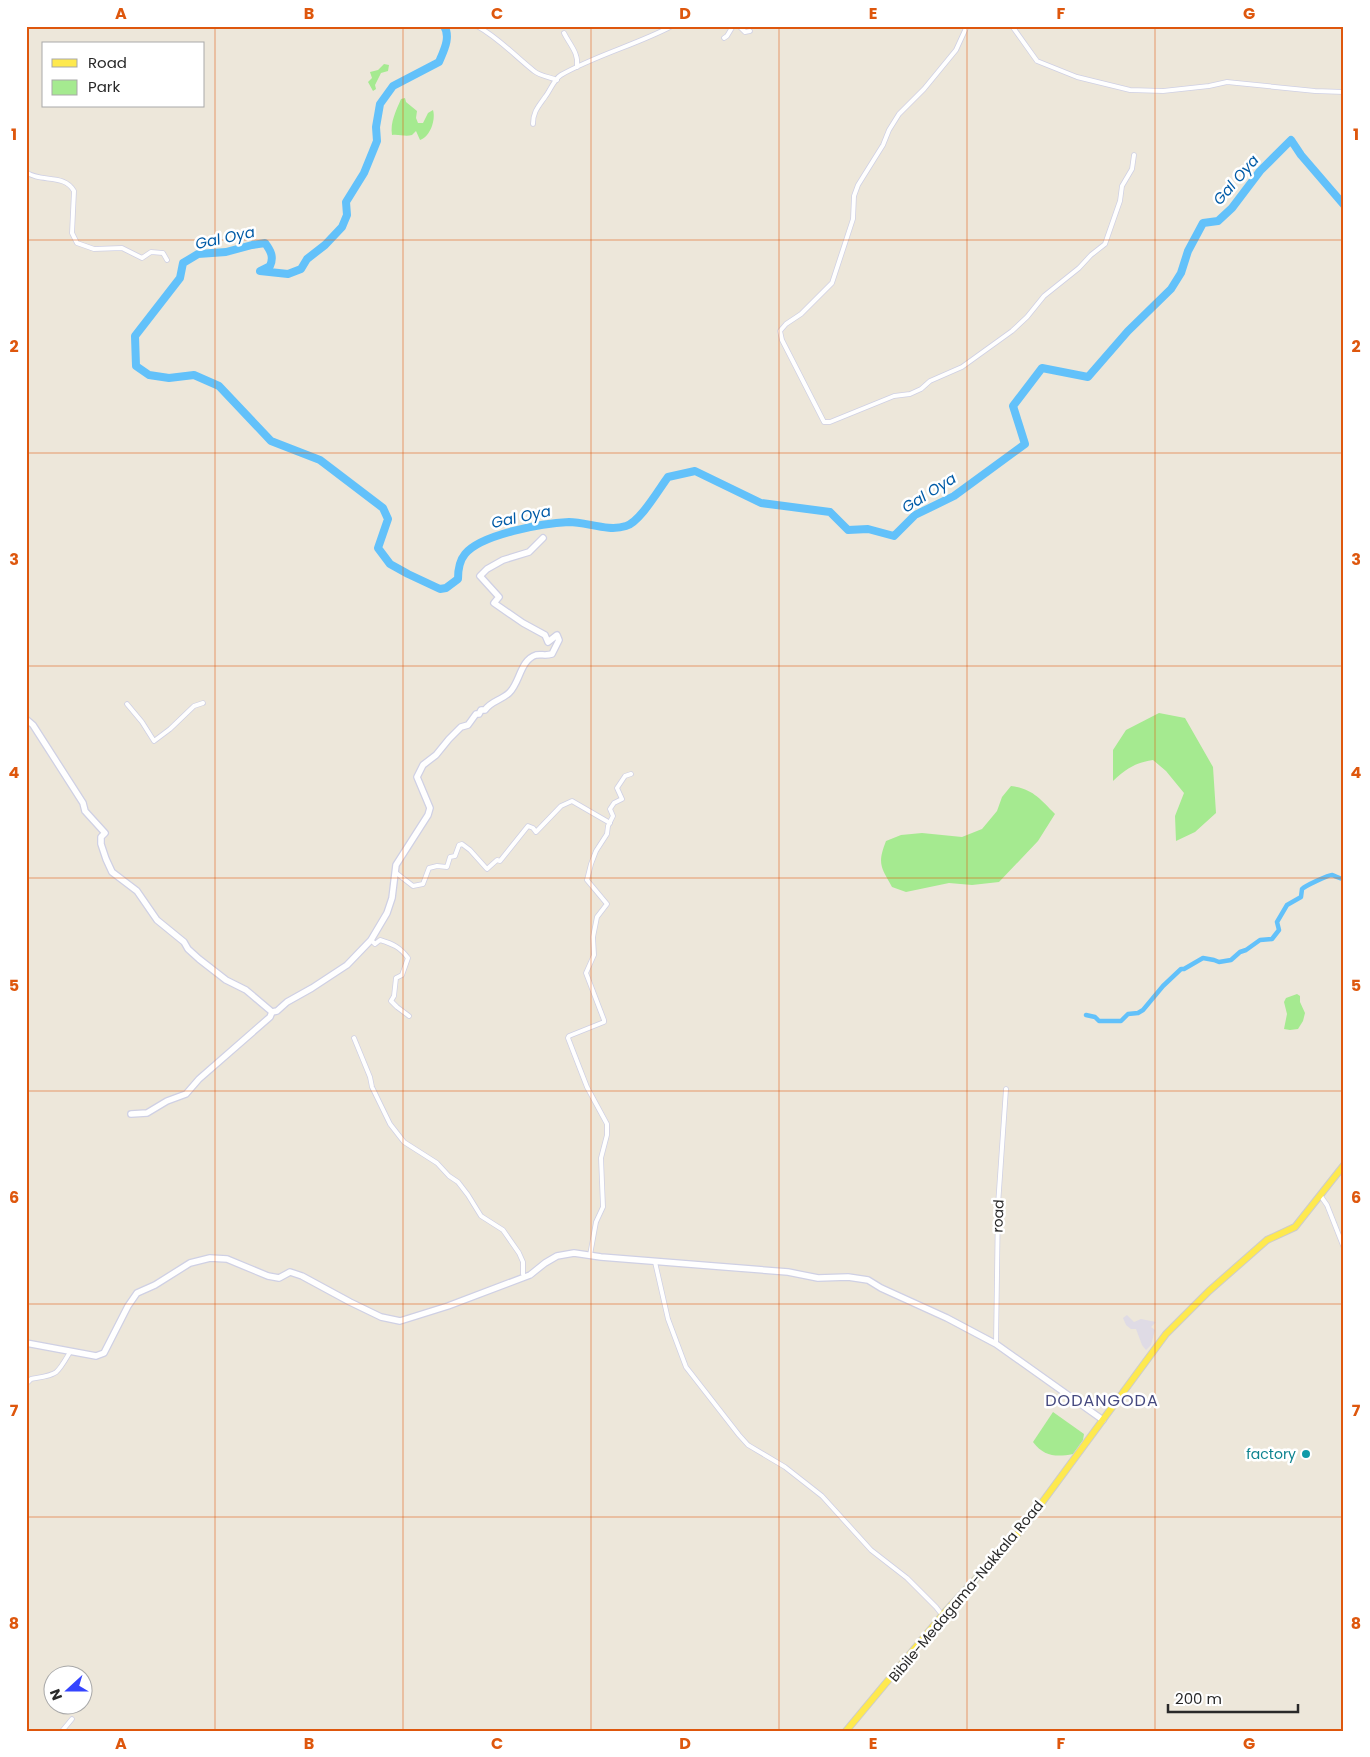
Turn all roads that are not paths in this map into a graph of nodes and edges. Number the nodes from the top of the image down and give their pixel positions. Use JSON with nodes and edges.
{"nodes":[{"id":1,"x":477,"y":26,"type":"edge"},
{"id":2,"x":672,"y":26,"type":"edge"},
{"id":3,"x":732,"y":26,"type":"edge"},
{"id":4,"x":739,"y":26,"type":"edge"},
{"id":5,"x":967,"y":26,"type":"edge"},
{"id":6,"x":1012,"y":26,"type":"edge"},
{"id":7,"x":750,"y":31,"type":"dead end"},
{"id":8,"x":564,"y":33,"type":"dead end"},
{"id":9,"x":724,"y":38,"type":"dead end"},
{"id":10,"x":576,"y":67,"type":"junction"},
{"id":11,"x":557,"y":80,"type":"junction"},
{"id":12,"x":1344,"y":92,"type":"edge"},
{"id":13,"x":533,"y":124,"type":"dead end"},
{"id":14,"x":1134,"y":155,"type":"dead end"},
{"id":15,"x":26,"y":172,"type":"edge"},
{"id":16,"x":167,"y":260,"type":"dead end"},
{"id":17,"x":543,"y":538,"type":"dead end"},
{"id":18,"x":203,"y":702,"type":"dead end"},
{"id":19,"x":127,"y":704,"type":"dead end"},
{"id":20,"x":26,"y":719,"type":"edge"},
{"id":21,"x":631,"y":774,"type":"dead end"},
{"id":22,"x":610,"y":823,"type":"junction"},
{"id":23,"x":394,"y":872,"type":"junction"},
{"id":24,"x":371,"y":940,"type":"junction"},
{"id":25,"x":272,"y":1012,"type":"junction"},
{"id":26,"x":409,"y":1016,"type":"dead end"},
{"id":27,"x":354,"y":1038,"type":"dead end"},
{"id":28,"x":1006,"y":1089,"type":"dead end"},
{"id":29,"x":131,"y":1114,"type":"dead end"},
{"id":30,"x":1344,"y":1166,"type":"edge"},
{"id":31,"x":1320,"y":1194,"type":"junction"},
{"id":32,"x":1344,"y":1248,"type":"edge"},
{"id":33,"x":590,"y":1255,"type":"junction"},
{"id":34,"x":655,"y":1262,"type":"junction"},
{"id":35,"x":525,"y":1277,"type":"junction"},
{"id":36,"x":26,"y":1342,"type":"edge"},
{"id":37,"x":996,"y":1344,"type":"junction"},
{"id":38,"x":70,"y":1352,"type":"junction"},
{"id":39,"x":26,"y":1384,"type":"edge"},
{"id":40,"x":1103,"y":1420,"type":"junction"},
{"id":41,"x":943,"y":1616,"type":"junction"},
{"id":42,"x":72,"y":1719,"type":"dead end"},
{"id":43,"x":62,"y":1731,"type":"edge"},
{"id":44,"x":846,"y":1731,"type":"edge"}],
"edges":[{"from":1,"to":11,"type":"street"},
{"from":2,"to":10,"type":"street"},
{"from":3,"to":9,"type":"street"},
{"from":4,"to":7,"type":"street"},
{"from":5,"to":14,"type":"street"},
{"from":6,"to":12,"type":"street"},
{"from":8,"to":10,"type":"street"},
{"from":10,"to":11,"type":"street"},
{"from":11,"to":13,"type":"street"},
{"from":15,"to":16,"type":"street"},
{"from":17,"to":23,"type":"main road"},
{"from":18,"to":19,"type":"street"},
{"from":20,"to":25,"type":"main road"},
{"from":21,"to":22,"type":"street"},
{"from":22,"to":23,"type":"street"},
{"from":22,"to":33,"type":"street"},
{"from":23,"to":24,"type":"main road"},
{"from":24,"to":25,"type":"main road"},
{"from":24,"to":26,"type":"street"},
{"from":25,"to":29,"type":"main road"},
{"from":27,"to":35,"type":"street"},
{"from":28,"to":37,"type":"street","name":"road"},
{"from":30,"to":31,"type":"main road","name":"Bibile-Medagama-Nakkala Road"},
{"from":31,"to":32,"type":"street"},
{"from":31,"to":40,"type":"main road","name":"Bibile-Medagama-Nakkala Road"},
{"from":33,"to":34,"type":"main road"},
{"from":33,"to":35,"type":"main road"},
{"from":34,"to":37,"type":"main road"},
{"from":34,"to":41,"type":"street"},
{"from":35,"to":38,"type":"main road"},
{"from":36,"to":38,"type":"main road"},
{"from":37,"to":40,"type":"main road"},
{"from":38,"to":39,"type":"street"},
{"from":40,"to":41,"type":"main road","name":"Bibile-Medagama-Nakkala Road"},
{"from":41,"to":44,"type":"main road","name":"Bibile-Medagama-Nakkala Road"},
{"from":42,"to":43,"type":"street"}]}
